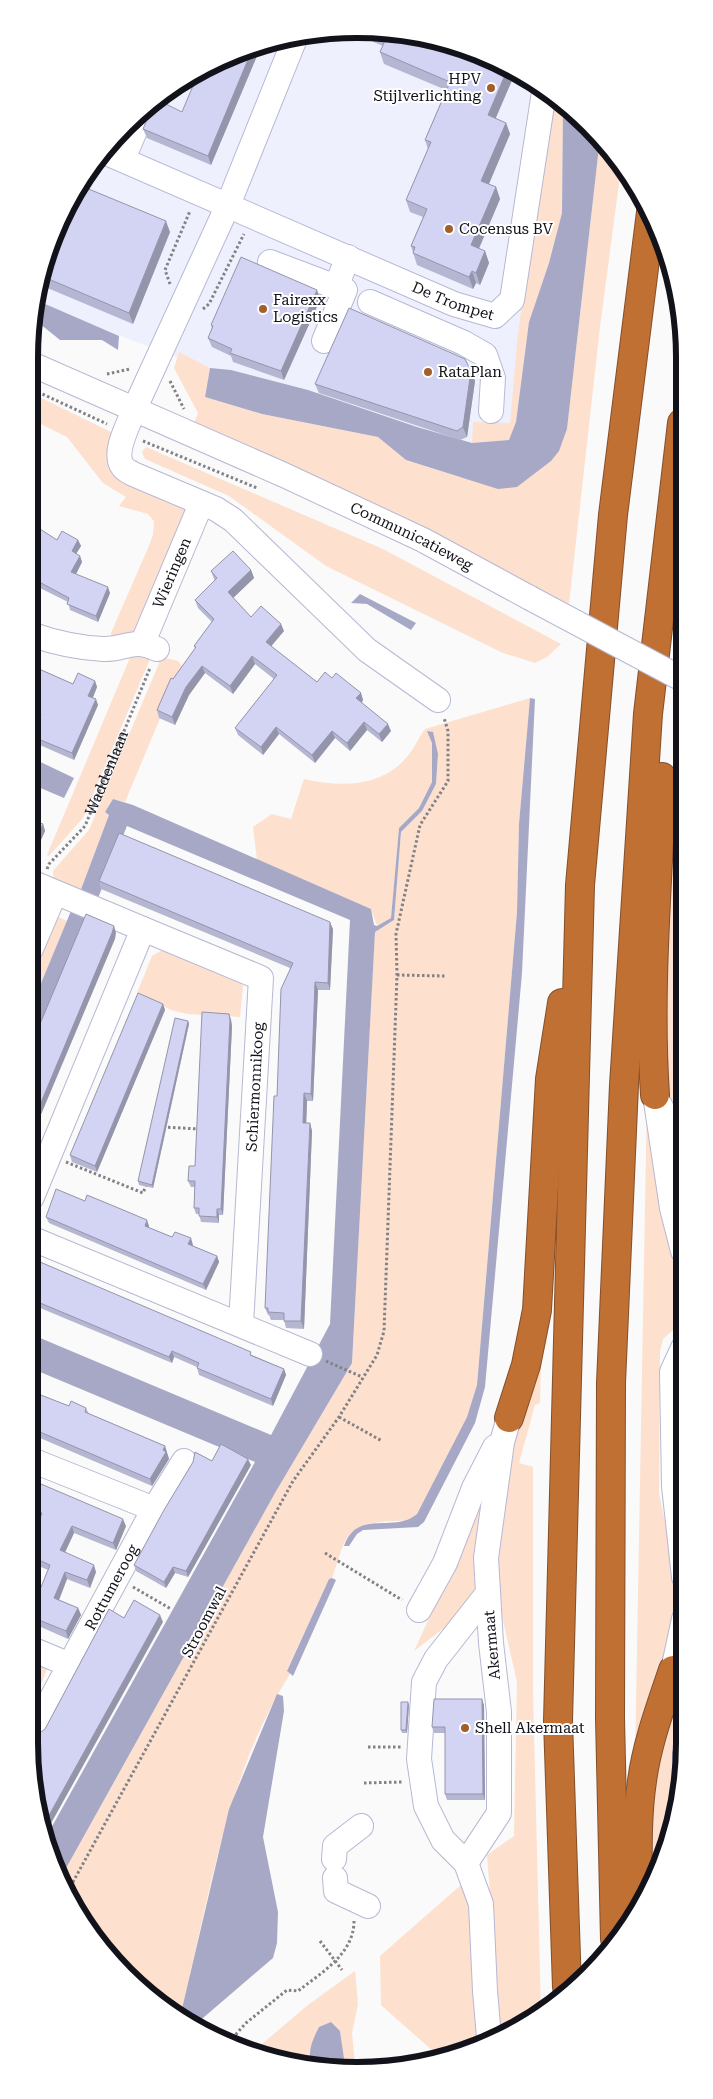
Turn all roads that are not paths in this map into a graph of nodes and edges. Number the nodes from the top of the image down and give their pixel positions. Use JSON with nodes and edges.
{"nodes":[{"id":1,"x":293,"y":44,"type":"edge"},
{"id":2,"x":543,"y":97,"type":"edge"},
{"id":3,"x":124,"y":138,"type":"edge"},
{"id":4,"x":113,"y":155,"type":"edge"},
{"id":5,"x":228,"y":206,"type":"junction"},
{"id":6,"x":649,"y":229,"type":"edge"},
{"id":7,"x":348,"y":257,"type":"junction"},
{"id":8,"x":270,"y":262,"type":"dead end"},
{"id":9,"x":336,"y":287,"type":"junction"},
{"id":10,"x":370,"y":302,"type":"dead end"},
{"id":11,"x":470,"y":309,"type":"junction"},
{"id":12,"x":324,"y":341,"type":"dead end"},
{"id":13,"x":464,"y":343,"type":"junction"},
{"id":14,"x":38,"y":367,"type":"edge"},
{"id":15,"x":134,"y":410,"type":"junction"},
{"id":16,"x":491,"y":411,"type":"dead end"},
{"id":17,"x":676,"y":474,"type":"edge"},
{"id":18,"x":201,"y":504,"type":"junction"},
{"id":19,"x":38,"y":636,"type":"edge"},
{"id":20,"x":676,"y":676,"type":"edge"},
{"id":21,"x":438,"y":700,"type":"road end"},
{"id":22,"x":648,"y":714,"type":"junction"},
{"id":23,"x":580,"y":885,"type":"junction"},
{"id":24,"x":42,"y":887,"type":"edge"},
{"id":25,"x":38,"y":910,"type":"edge"},
{"id":26,"x":143,"y":929,"type":"junction"},
{"id":27,"x":654,"y":1095,"type":"junction"},
{"id":28,"x":676,"y":1131,"type":"edge"},
{"id":29,"x":38,"y":1183,"type":"edge"},
{"id":30,"x":676,"y":1224,"type":"edge"},
{"id":31,"x":38,"y":1240,"type":"edge"},
{"id":32,"x":241,"y":1324,"type":"junction"},
{"id":33,"x":310,"y":1354,"type":"road end"},
{"id":34,"x":676,"y":1364,"type":"edge"},
{"id":35,"x":509,"y":1418,"type":"junction"},
{"id":36,"x":184,"y":1461,"type":"dead end"},
{"id":37,"x":38,"y":1463,"type":"edge"},
{"id":38,"x":676,"y":1504,"type":"edge"},
{"id":39,"x":154,"y":1509,"type":"junction"},
{"id":40,"x":488,"y":1593,"type":"junction"},
{"id":41,"x":419,"y":1610,"type":"road end"},
{"id":42,"x":38,"y":1652,"type":"edge"},
{"id":43,"x":70,"y":1665,"type":"junction"},
{"id":44,"x":676,"y":1669,"type":"edge"},
{"id":45,"x":38,"y":1716,"type":"edge"},
{"id":46,"x":361,"y":1826,"type":"dead end"},
{"id":47,"x":466,"y":1863,"type":"junction"},
{"id":48,"x":638,"y":1893,"type":"edge"},
{"id":49,"x":360,"y":1902,"type":"road end"},
{"id":50,"x":615,"y":1930,"type":"edge"},
{"id":51,"x":567,"y":1982,"type":"edge"},
{"id":52,"x":489,"y":2033,"type":"edge"}],
"edges":[{"from":1,"to":5,"type":"street"},
{"from":2,"to":11,"type":"street","name":"De Trompet"},
{"from":3,"to":4,"type":"street","name":"De Trompet"},
{"from":4,"to":5,"type":"street","name":"De Trompet"},
{"from":5,"to":7,"type":"street","name":"De Trompet"},
{"from":5,"to":15,"type":"street"},
{"from":6,"to":23,"type":"highway"},
{"from":7,"to":9,"type":"street"},
{"from":7,"to":11,"type":"street","name":"De Trompet"},
{"from":8,"to":9,"type":"street"},
{"from":9,"to":12,"type":"street"},
{"from":10,"to":13,"type":"street"},
{"from":11,"to":13,"type":"street"},
{"from":13,"to":16,"type":"street"},
{"from":14,"to":15,"type":"street","name":"Communicatieweg"},
{"from":15,"to":18,"type":"street"},
{"from":15,"to":20,"type":"street","name":"Communicatieweg","bridge":true},
{"from":17,"to":22,"type":"highway"},
{"from":18,"to":19,"type":"street","name":"Wieringen"},
{"from":18,"to":21,"type":"street"},
{"from":22,"to":27,"type":"highway"},
{"from":22,"to":50,"type":"highway"},
{"from":23,"to":35,"type":"highway"},
{"from":23,"to":51,"type":"highway"},
{"from":24,"to":25,"type":"street"},
{"from":24,"to":26,"type":"street","name":"Schiermonnikoog"},
{"from":26,"to":29,"type":"street"},
{"from":26,"to":32,"type":"street","name":"Schiermonnikoog"},
{"from":27,"to":28,"type":"street"},
{"from":27,"to":30,"type":"street"},
{"from":31,"to":32,"type":"street"},
{"from":32,"to":33,"type":"street"},
{"from":34,"to":38,"type":"street"},
{"from":35,"to":40,"type":"street","name":"Akermaat"},
{"from":35,"to":41,"type":"street"},
{"from":36,"to":39,"type":"street","name":"Rottumeroog"},
{"from":37,"to":39,"type":"street"},
{"from":39,"to":43,"type":"street","name":"Rottumeroog"},
{"from":40,"to":47,"type":"street","name":"Akermaat"},
{"from":40,"to":47,"type":"street"},
{"from":42,"to":43,"type":"street"},
{"from":43,"to":45,"type":"street","name":"Rottumeroog"},
{"from":44,"to":48,"type":"highway"},
{"from":46,"to":49,"type":"street"},
{"from":47,"to":52,"type":"street"}]}
